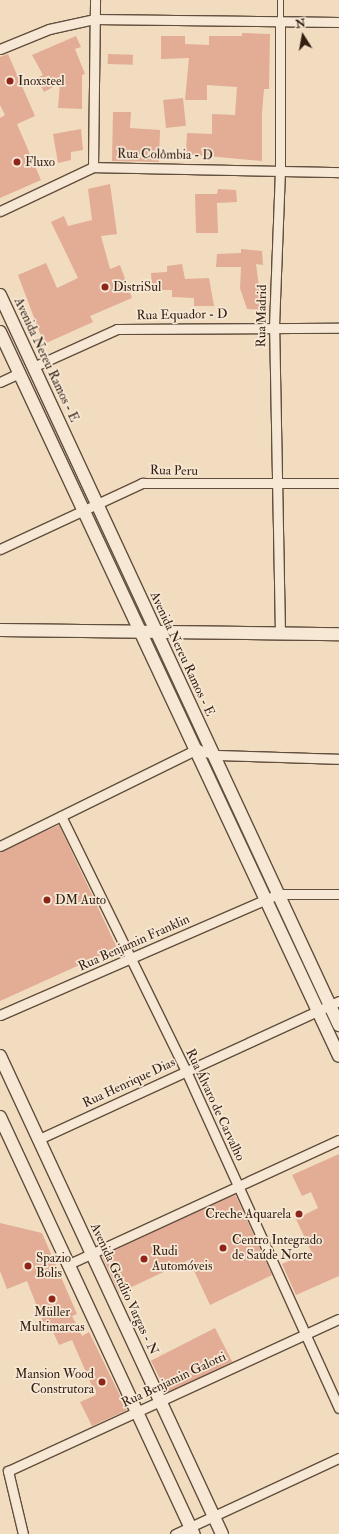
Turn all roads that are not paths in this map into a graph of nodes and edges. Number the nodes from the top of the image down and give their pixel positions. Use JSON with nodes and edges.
{"nodes":[{"id":1,"x":95,"y":0,"type":"edge"},
{"id":2,"x":280,"y":0,"type":"edge"},
{"id":3,"x":94,"y":19,"type":"junction"},
{"id":4,"x":280,"y":21,"type":"junction"},
{"id":5,"x":339,"y":22,"type":"edge"},
{"id":6,"x":0,"y":49,"type":"edge"},
{"id":7,"x":93,"y":167,"type":"junction"},
{"id":8,"x":280,"y":171,"type":"junction"},
{"id":9,"x":339,"y":172,"type":"edge"},
{"id":10,"x":0,"y":211,"type":"edge"},
{"id":11,"x":0,"y":295,"type":"edge"},
{"id":12,"x":274,"y":326,"type":"junction"},
{"id":13,"x":339,"y":328,"type":"edge"},
{"id":14,"x":0,"y":332,"type":"edge"},
{"id":15,"x":33,"y":367,"type":"junction"},
{"id":16,"x":19,"y":373,"type":"junction"},
{"id":17,"x":0,"y":382,"type":"edge"},
{"id":18,"x":339,"y":483,"type":"edge"},
{"id":19,"x":275,"y":484,"type":"junction"},
{"id":20,"x":97,"y":504,"type":"junction"},
{"id":21,"x":86,"y":509,"type":"junction"},
{"id":22,"x":0,"y":549,"type":"edge"},
{"id":23,"x":0,"y":630,"type":"edge"},
{"id":24,"x":142,"y":630,"type":"junction"},
{"id":25,"x":156,"y":630,"type":"junction"},
{"id":26,"x":280,"y":633,"type":"junction"},
{"id":27,"x":339,"y":634,"type":"edge"},
{"id":28,"x":185,"y":694,"type":"junction"},
{"id":29,"x":174,"y":699,"type":"junction"},
{"id":30,"x":197,"y":749,"type":"junction"},
{"id":31,"x":214,"y":755,"type":"junction"},
{"id":32,"x":339,"y":759,"type":"edge"},
{"id":33,"x":62,"y":816,"type":"junction"},
{"id":34,"x":0,"y":846,"type":"edge"},
{"id":35,"x":278,"y":894,"type":"junction"},
{"id":36,"x":339,"y":894,"type":"edge"},
{"id":37,"x":266,"y":899,"type":"junction"},
{"id":38,"x":130,"y":959,"type":"junction"},
{"id":39,"x":334,"y":1003,"type":"edge"},
{"id":40,"x":317,"y":1009,"type":"junction"},
{"id":41,"x":0,"y":1015,"type":"edge"},
{"id":42,"x":339,"y":1026,"type":"edge"},
{"id":43,"x":0,"y":1056,"type":"edge"},
{"id":44,"x":339,"y":1056,"type":"edge"},
{"id":45,"x":186,"y":1071,"type":"junction"},
{"id":46,"x":0,"y":1117,"type":"edge"},
{"id":47,"x":39,"y":1139,"type":"junction"},
{"id":48,"x":339,"y":1140,"type":"edge"},
{"id":49,"x":239,"y":1186,"type":"junction"},
{"id":50,"x":92,"y":1254,"type":"junction"},
{"id":51,"x":69,"y":1264,"type":"junction"},
{"id":52,"x":339,"y":1318,"type":"edge"},
{"id":53,"x":306,"y":1334,"type":"junction"},
{"id":54,"x":160,"y":1401,"type":"junction"},
{"id":55,"x":339,"y":1408,"type":"edge"},
{"id":56,"x":137,"y":1412,"type":"junction"},
{"id":57,"x":339,"y":1458,"type":"edge"},
{"id":58,"x":214,"y":1516,"type":"junction"},
{"id":59,"x":192,"y":1530,"type":"edge"},
{"id":60,"x":23,"y":1534,"type":"edge"},
{"id":61,"x":175,"y":1534,"type":"edge"},
{"id":62,"x":222,"y":1534,"type":"edge"}],
"edges":[{"from":1,"to":3,"type":"street"},
{"from":2,"to":4,"type":"lane","name":"Rua Madrid"},
{"from":3,"to":4,"type":"street"},
{"from":3,"to":6,"type":"street"},
{"from":3,"to":7,"type":"street"},
{"from":4,"to":5,"type":"street"},
{"from":4,"to":8,"type":"street","name":"Rua Madrid"},
{"from":7,"to":8,"type":"street","name":"Rua Colômbia - D"},
{"from":7,"to":10,"type":"street","name":"Rua Colômbia - D"},
{"from":8,"to":9,"type":"street","name":"Rua Colômbia - D"},
{"from":8,"to":12,"type":"street","name":"Rua Madrid"},
{"from":11,"to":15,"type":"street","name":"Avenida Nereu Ramos - E"},
{"from":12,"to":13,"type":"street","name":"Rua Equador - D"},
{"from":12,"to":15,"type":"street","name":"Rua Equador - D"},
{"from":12,"to":19,"type":"street","name":"Rua Madrid"},
{"from":14,"to":16,"type":"street","name":"Avenida Nereu Ramos - E"},
{"from":15,"to":20,"type":"street","name":"Avenida Nereu Ramos - E"},
{"from":16,"to":17,"type":"street"},
{"from":16,"to":21,"type":"street","name":"Avenida Nereu Ramos - E"},
{"from":18,"to":19,"type":"street","name":"Rua Peru"},
{"from":19,"to":20,"type":"street","name":"Rua Peru"},
{"from":19,"to":26,"type":"street","name":"Rua Madrid"},
{"from":20,"to":21,"type":"street","name":"Rua Peru"},
{"from":20,"to":25,"type":"street","name":"Avenida Nereu Ramos - E"},
{"from":21,"to":22,"type":"street","name":"Rua Peru"},
{"from":21,"to":24,"type":"street","name":"Avenida Nereu Ramos - E"},
{"from":23,"to":24,"type":"street"},
{"from":24,"to":25,"type":"street"},
{"from":24,"to":29,"type":"street","name":"Avenida Nereu Ramos - E"},
{"from":25,"to":26,"type":"street"},
{"from":25,"to":28,"type":"street","name":"Avenida Nereu Ramos - E"},
{"from":26,"to":27,"type":"street"},
{"from":28,"to":29,"type":"street"},
{"from":28,"to":31,"type":"street","name":"Avenida Nereu Ramos - E"},
{"from":29,"to":30,"type":"street","name":"Avenida Nereu Ramos - E"},
{"from":30,"to":31,"type":"street"},
{"from":30,"to":33,"type":"street"},
{"from":30,"to":37,"type":"street","name":"Avenida Nereu Ramos - E"},
{"from":31,"to":32,"type":"street"},
{"from":31,"to":35,"type":"street","name":"Avenida Nereu Ramos - E"},
{"from":33,"to":34,"type":"street"},
{"from":33,"to":38,"type":"street","name":"Rua Álvaro de Carvalho"},
{"from":35,"to":36,"type":"street"},
{"from":35,"to":37,"type":"street","name":"Rua Benjamin Franklin"},
{"from":35,"to":39,"type":"street","name":"Avenida Nereu Ramos - E"},
{"from":37,"to":38,"type":"street","name":"Rua Benjamin Franklin"},
{"from":37,"to":40,"type":"street","name":"Avenida Nereu Ramos - E"},
{"from":38,"to":41,"type":"street","name":"Rua Benjamin Franklin"},
{"from":38,"to":45,"type":"street","name":"Rua Álvaro de Carvalho"},
{"from":39,"to":40,"type":"street","name":"Rua Henrique Dias"},
{"from":39,"to":42,"type":"street","name":"Avenida Nereu Ramos - E"},
{"from":40,"to":44,"type":"street","name":"Avenida Nereu Ramos - E"},
{"from":40,"to":45,"type":"street","name":"Rua Henrique Dias"},
{"from":43,"to":47,"type":"street","name":"Avenida Getúlio Vargas - N"},
{"from":45,"to":47,"type":"street","name":"Rua Henrique Dias"},
{"from":45,"to":49,"type":"street","name":"Rua Álvaro de Carvalho"},
{"from":46,"to":51,"type":"street"},
{"from":47,"to":50,"type":"street","name":"Avenida Getúlio Vargas - N"},
{"from":48,"to":49,"type":"street"},
{"from":49,"to":50,"type":"street"},
{"from":49,"to":53,"type":"street","name":"Rua Álvaro de Carvalho"},
{"from":50,"to":51,"type":"street"},
{"from":50,"to":54,"type":"street","name":"Avenida Getúlio Vargas - N"},
{"from":51,"to":56,"type":"street"},
{"from":52,"to":53,"type":"street","name":"Rua Benjamin Galotti"},
{"from":53,"to":54,"type":"street","name":"Rua Benjamin Galotti"},
{"from":53,"to":55,"type":"street","name":"Rua Álvaro de Carvalho"},
{"from":54,"to":56,"type":"street","name":"Rua Benjamin Galotti"},
{"from":54,"to":58,"type":"street","name":"Avenida Getúlio Vargas - N"},
{"from":56,"to":59,"type":"street"},
{"from":56,"to":60,"type":"street","name":"Rua Benjamin Galotti"},
{"from":57,"to":58,"type":"street"},
{"from":58,"to":59,"type":"street"},
{"from":58,"to":62,"type":"street","name":"Avenida Getúlio Vargas - N"},
{"from":59,"to":61,"type":"street"}]}
